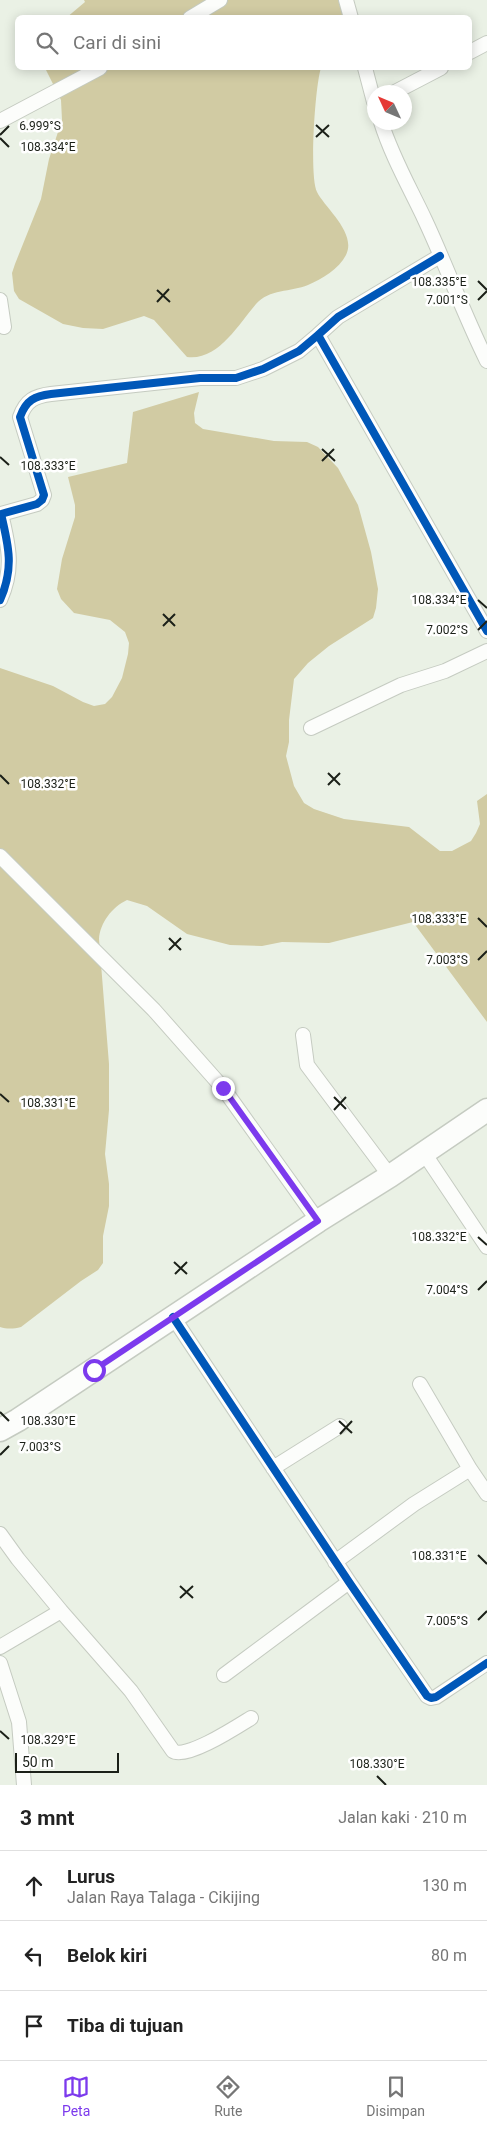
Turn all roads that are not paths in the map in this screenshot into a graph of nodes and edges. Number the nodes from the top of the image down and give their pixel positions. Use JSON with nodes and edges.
{"nodes":[{"id":1,"x":220,"y":0,"type":"edge"},
{"id":2,"x":346,"y":0,"type":"edge"},
{"id":3,"x":195,"y":15,"type":"edge"},
{"id":4,"x":350,"y":15,"type":"edge"},
{"id":5,"x":487,"y":43,"type":"edge"},
{"id":6,"x":472,"y":51,"type":"edge"},
{"id":7,"x":96,"y":70,"type":"edge"},
{"id":8,"x":366,"y":70,"type":"edge"},
{"id":9,"x":437,"y":70,"type":"edge"},
{"id":10,"x":370,"y":85,"type":"edge"},
{"id":11,"x":408,"y":85,"type":"edge"},
{"id":12,"x":0,"y":121,"type":"edge"},
{"id":13,"x":384,"y":130,"type":"edge"},
{"id":14,"x":440,"y":256,"type":"junction"},
{"id":15,"x":0,"y":300,"type":"edge"},
{"id":16,"x":4,"y":326,"type":"dead end"},
{"id":17,"x":318,"y":335,"type":"junction"},
{"id":18,"x":487,"y":361,"type":"edge"},
{"id":19,"x":0,"y":514,"type":"edge"},
{"id":20,"x":0,"y":600,"type":"edge"},
{"id":21,"x":487,"y":631,"type":"edge"},
{"id":22,"x":487,"y":651,"type":"edge"},
{"id":23,"x":311,"y":728,"type":"dead end"},
{"id":24,"x":0,"y":856,"type":"edge"},
{"id":25,"x":303,"y":1035,"type":"dead end"},
{"id":26,"x":487,"y":1110,"type":"edge"},
{"id":27,"x":424,"y":1153,"type":"junction"},
{"id":28,"x":390,"y":1176,"type":"junction"},
{"id":29,"x":318,"y":1221,"type":"junction"},
{"id":30,"x":487,"y":1247,"type":"edge"},
{"id":31,"x":173,"y":1317,"type":"junction"},
{"id":32,"x":420,"y":1384,"type":"dead end"},
{"id":33,"x":340,"y":1426,"type":"dead end"},
{"id":34,"x":0,"y":1430,"type":"edge"},
{"id":35,"x":274,"y":1468,"type":"junction"},
{"id":36,"x":470,"y":1469,"type":"junction"},
{"id":37,"x":487,"y":1494,"type":"edge"},
{"id":38,"x":0,"y":1534,"type":"edge"},
{"id":39,"x":335,"y":1562,"type":"junction"},
{"id":40,"x":349,"y":1582,"type":"junction"},
{"id":41,"x":61,"y":1611,"type":"junction"},
{"id":42,"x":0,"y":1647,"type":"edge"},
{"id":43,"x":0,"y":1663,"type":"edge"},
{"id":44,"x":487,"y":1663,"type":"edge"},
{"id":45,"x":224,"y":1675,"type":"dead end"},
{"id":46,"x":251,"y":1718,"type":"dead end"},
{"id":47,"x":24,"y":1785,"type":"edge"}],
"edges":[{"from":1,"to":3,"type":"street"},
{"from":2,"to":4,"type":"street"},
{"from":5,"to":6,"type":"street"},
{"from":7,"to":12,"type":"street"},
{"from":8,"to":10,"type":"street"},
{"from":9,"to":11,"type":"street"},
{"from":13,"to":14,"type":"street"},
{"from":14,"to":17,"type":"street"},
{"from":14,"to":18,"type":"street"},
{"from":15,"to":16,"type":"street"},
{"from":17,"to":19,"type":"street"},
{"from":17,"to":21,"type":"street"},
{"from":19,"to":20,"type":"street"},
{"from":22,"to":23,"type":"street"},
{"from":24,"to":29,"type":"street"},
{"from":25,"to":28,"type":"street"},
{"from":26,"to":27,"type":"main road"},
{"from":27,"to":28,"type":"main road"},
{"from":27,"to":30,"type":"street"},
{"from":28,"to":29,"type":"main road"},
{"from":29,"to":31,"type":"main road"},
{"from":31,"to":34,"type":"main road"},
{"from":31,"to":35,"type":"street"},
{"from":32,"to":36,"type":"street"},
{"from":33,"to":35,"type":"street"},
{"from":35,"to":39,"type":"street"},
{"from":36,"to":37,"type":"street"},
{"from":36,"to":39,"type":"street"},
{"from":38,"to":41,"type":"street"},
{"from":39,"to":40,"type":"street"},
{"from":40,"to":44,"type":"street"},
{"from":40,"to":45,"type":"street"},
{"from":41,"to":42,"type":"street"},
{"from":41,"to":46,"type":"street"},
{"from":43,"to":47,"type":"street"}]}
